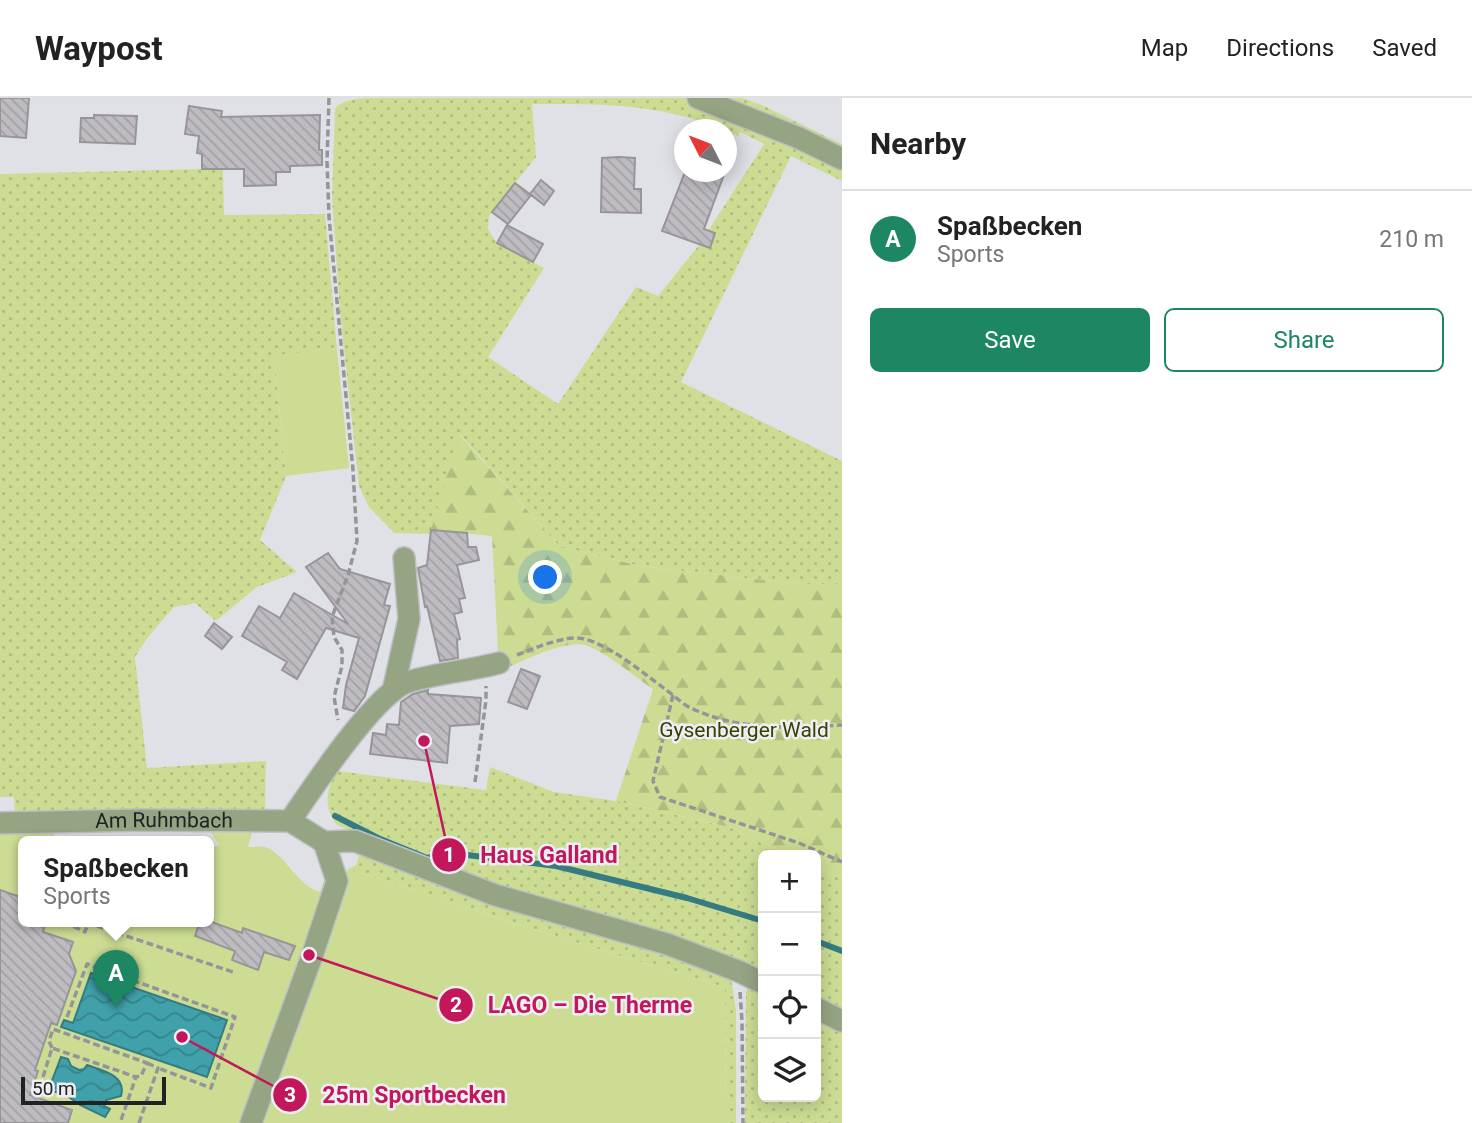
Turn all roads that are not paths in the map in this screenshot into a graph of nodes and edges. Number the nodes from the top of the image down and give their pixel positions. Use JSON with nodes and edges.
{"nodes":[{"id":1,"x":698,"y":98,"type":"edge"},
{"id":2,"x":842,"y":159,"type":"edge"},
{"id":3,"x":404,"y":558,"type":"dead end"},
{"id":4,"x":492,"y":665,"type":"road end"},
{"id":5,"x":393,"y":691,"type":"junction"},
{"id":6,"x":338,"y":722,"type":"road end"},
{"id":7,"x":343,"y":746,"type":"junction"},
{"id":8,"x":290,"y":821,"type":"junction"},
{"id":9,"x":0,"y":823,"type":"edge"},
{"id":10,"x":324,"y":842,"type":"junction"},
{"id":11,"x":758,"y":981,"type":"edge"},
{"id":12,"x":821,"y":1010,"type":"edge"},
{"id":13,"x":842,"y":1021,"type":"edge"},
{"id":14,"x":251,"y":1123,"type":"edge"}],
"edges":[{"from":1,"to":2,"type":"street"},
{"from":3,"to":5,"type":"street"},
{"from":4,"to":5,"type":"street"},
{"from":5,"to":7,"type":"street"},
{"from":6,"to":7,"type":"street"},
{"from":7,"to":8,"type":"street"},
{"from":8,"to":9,"type":"street","name":"Am Ruhmbach"},
{"from":8,"to":10,"type":"street"},
{"from":10,"to":11,"type":"street"},
{"from":10,"to":14,"type":"street"},
{"from":12,"to":13,"type":"street"}]}
